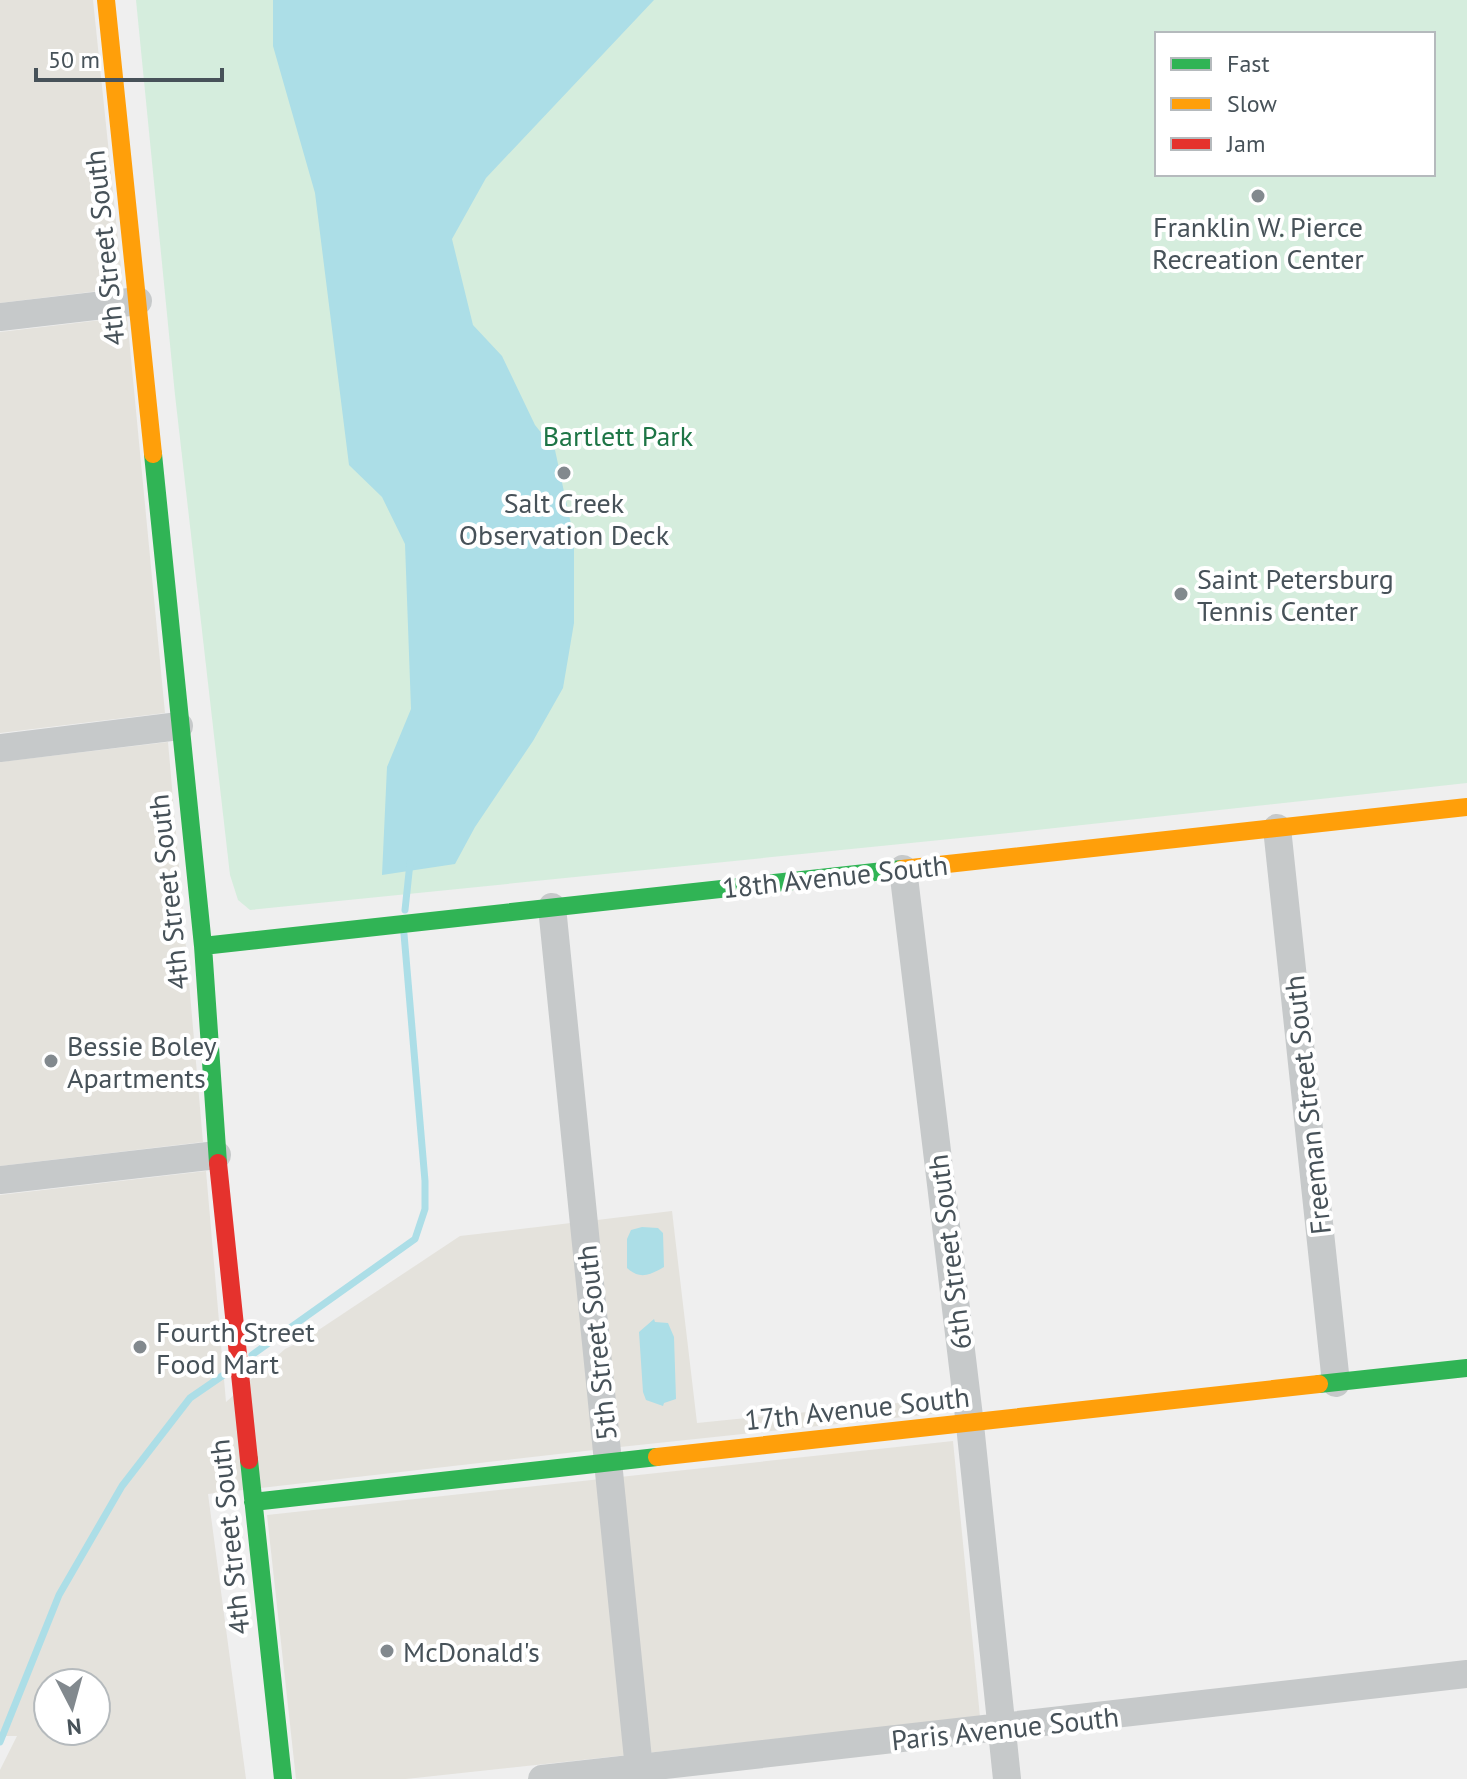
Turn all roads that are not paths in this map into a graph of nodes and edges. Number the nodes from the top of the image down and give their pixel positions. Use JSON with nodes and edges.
{"nodes":[{"id":1,"x":106,"y":0,"type":"edge"},
{"id":2,"x":138,"y":301,"type":"junction"},
{"id":3,"x":0,"y":317,"type":"edge"},
{"id":4,"x":179,"y":726,"type":"junction"},
{"id":5,"x":0,"y":748,"type":"edge"},
{"id":6,"x":1467,"y":807,"type":"edge"},
{"id":7,"x":1277,"y":828,"type":"junction"},
{"id":8,"x":903,"y":869,"type":"junction"},
{"id":9,"x":552,"y":907,"type":"junction"},
{"id":10,"x":203,"y":946,"type":"junction"},
{"id":11,"x":217,"y":1155,"type":"junction"},
{"id":12,"x":0,"y":1180,"type":"edge"},
{"id":13,"x":1467,"y":1368,"type":"edge"},
{"id":14,"x":1336,"y":1383,"type":"junction"},
{"id":15,"x":970,"y":1425,"type":"junction"},
{"id":16,"x":608,"y":1463,"type":"junction"},
{"id":17,"x":253,"y":1502,"type":"junction"},
{"id":18,"x":1467,"y":1674,"type":"edge"},
{"id":19,"x":1003,"y":1729,"type":"junction"},
{"id":20,"x":639,"y":1774,"type":"edge"},
{"id":21,"x":283,"y":1779,"type":"edge"},
{"id":22,"x":542,"y":1779,"type":"edge"},
{"id":23,"x":1007,"y":1779,"type":"edge"}],
"edges":[{"from":1,"to":2,"type":"street","name":"4th Street South"},
{"from":2,"to":3,"type":"street"},
{"from":2,"to":4,"type":"street","name":"4th Street South"},
{"from":4,"to":5,"type":"street"},
{"from":4,"to":10,"type":"street","name":"4th Street South"},
{"from":6,"to":7,"type":"street","name":"18th Avenue South"},
{"from":7,"to":8,"type":"street","name":"18th Avenue South"},
{"from":7,"to":14,"type":"street","name":"Freeman Street South"},
{"from":8,"to":9,"type":"street","name":"18th Avenue South"},
{"from":8,"to":15,"type":"street","name":"6th Street South"},
{"from":9,"to":10,"type":"street","name":"18th Avenue South"},
{"from":9,"to":16,"type":"street","name":"5th Street South"},
{"from":10,"to":11,"type":"street","name":"4th Street South"},
{"from":11,"to":12,"type":"street"},
{"from":11,"to":17,"type":"street","name":"4th Street South"},
{"from":13,"to":14,"type":"street","name":"17th Avenue South"},
{"from":14,"to":15,"type":"street","name":"17th Avenue South"},
{"from":15,"to":16,"type":"street","name":"17th Avenue South"},
{"from":15,"to":19,"type":"street","name":"6th Street South"},
{"from":16,"to":17,"type":"street","name":"17th Avenue South"},
{"from":16,"to":20,"type":"street","name":"5th Street South"},
{"from":17,"to":21,"type":"street","name":"4th Street South"},
{"from":18,"to":19,"type":"street","name":"Paris Avenue South"},
{"from":19,"to":20,"type":"street","name":"Paris Avenue South"},
{"from":19,"to":23,"type":"street","name":"6th Street South"},
{"from":20,"to":22,"type":"street","name":"Paris Avenue South"}]}
